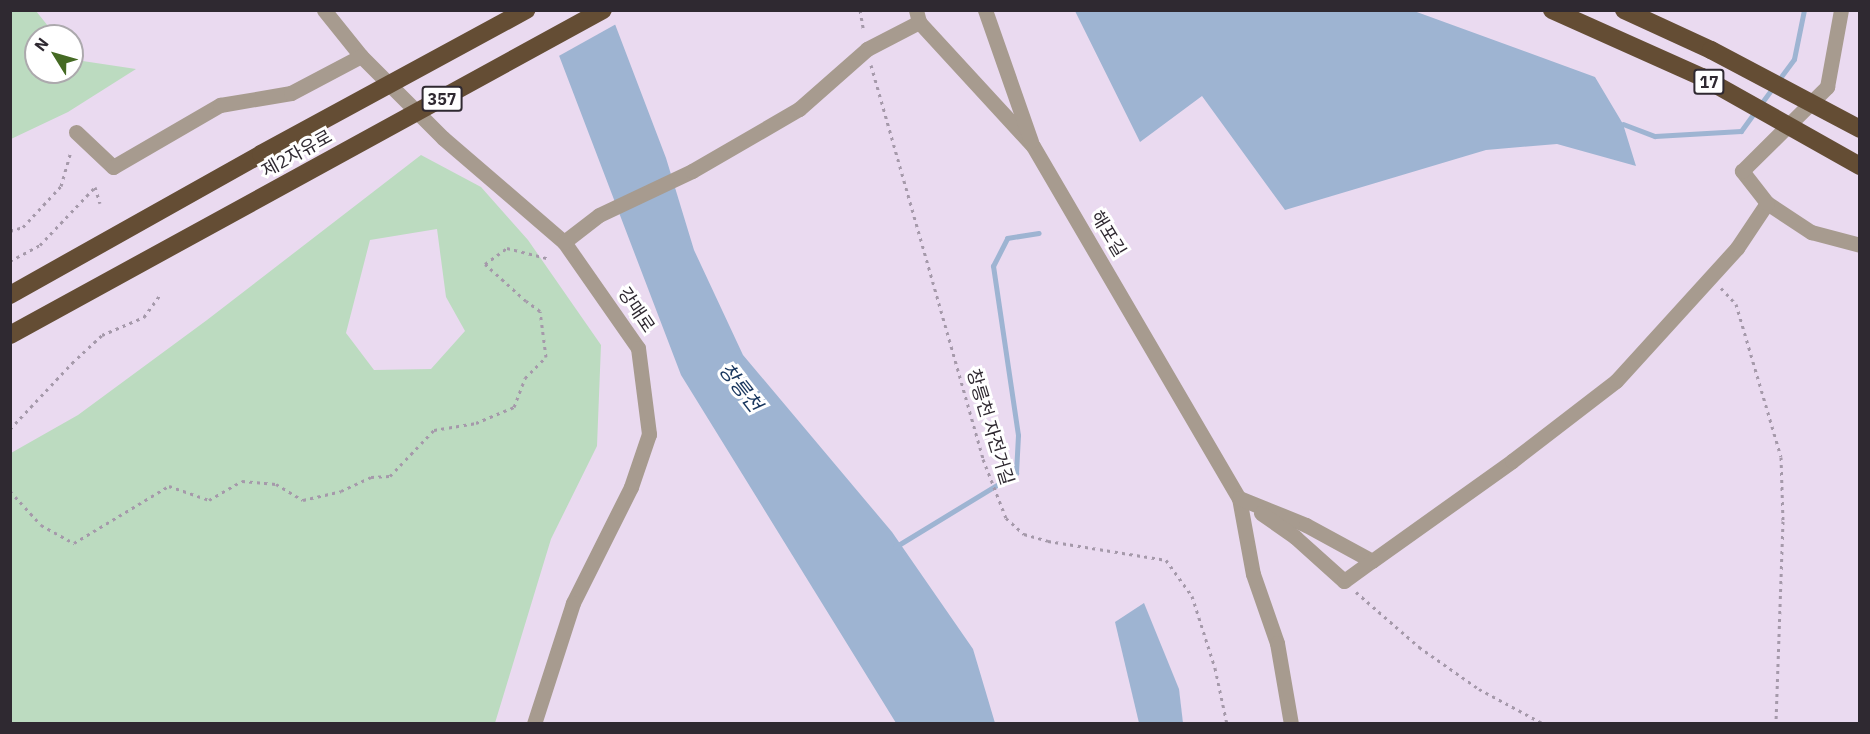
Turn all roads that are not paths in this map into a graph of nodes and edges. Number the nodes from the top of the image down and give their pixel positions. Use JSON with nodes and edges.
{"nodes":[{"id":1,"x":324,"y":10,"type":"edge"},
{"id":2,"x":526,"y":10,"type":"edge"},
{"id":3,"x":603,"y":10,"type":"edge"},
{"id":4,"x":985,"y":10,"type":"edge"},
{"id":5,"x":1552,"y":10,"type":"edge"},
{"id":6,"x":1624,"y":10,"type":"edge"},
{"id":7,"x":1841,"y":10,"type":"edge"},
{"id":8,"x":918,"y":16,"type":"edge"},
{"id":9,"x":362,"y":56,"type":"junction"},
{"id":10,"x":1860,"y":129,"type":"edge"},
{"id":11,"x":76,"y":132,"type":"road end"},
{"id":12,"x":1033,"y":146,"type":"junction"},
{"id":13,"x":1860,"y":166,"type":"edge"},
{"id":14,"x":1767,"y":203,"type":"junction"},
{"id":15,"x":564,"y":242,"type":"junction"},
{"id":16,"x":1860,"y":245,"type":"edge"},
{"id":17,"x":10,"y":296,"type":"edge"},
{"id":18,"x":10,"y":335,"type":"edge"},
{"id":19,"x":1239,"y":498,"type":"junction"},
{"id":20,"x":1372,"y":561,"type":"junction"},
{"id":21,"x":534,"y":723,"type":"edge"},
{"id":22,"x":1291,"y":723,"type":"edge"}],
"edges":[{"from":1,"to":9,"type":"street","name":"강매로"},
{"from":2,"to":17,"type":"highway","name":"제2자유로","number":"357"},
{"from":3,"to":18,"type":"highway","name":"제2자유로","number":"357"},
{"from":4,"to":12,"type":"street"},
{"from":5,"to":13,"type":"highway","number":"17"},
{"from":6,"to":10,"type":"highway","number":"17"},
{"from":7,"to":14,"type":"street"},
{"from":8,"to":12,"type":"street","name":"해포길"},
{"from":8,"to":15,"type":"street"},
{"from":9,"to":11,"type":"street"},
{"from":9,"to":15,"type":"street","name":"강매로"},
{"from":12,"to":19,"type":"street","name":"해포길"},
{"from":14,"to":16,"type":"street"},
{"from":14,"to":20,"type":"street"},
{"from":15,"to":21,"type":"street","name":"강매로"},
{"from":19,"to":20,"type":"street"},
{"from":19,"to":20,"type":"street"},
{"from":19,"to":22,"type":"street"}]}
